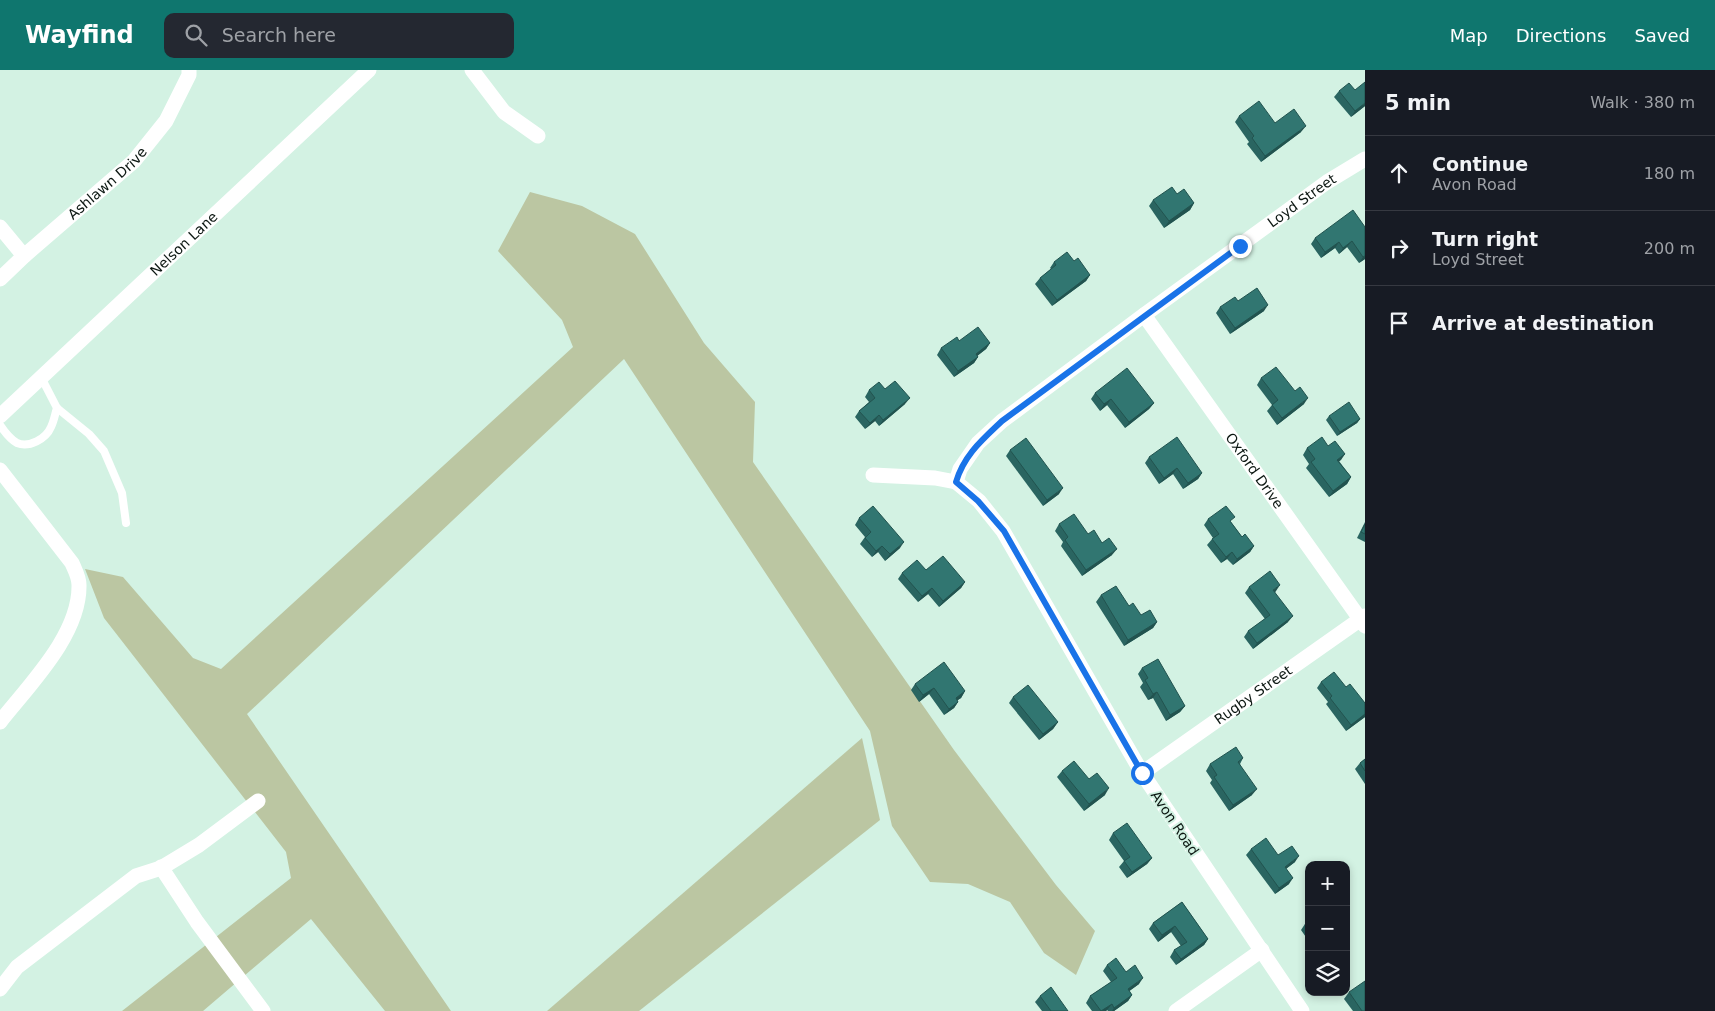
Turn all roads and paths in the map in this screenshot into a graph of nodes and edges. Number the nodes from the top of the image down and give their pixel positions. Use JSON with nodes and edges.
{"nodes":[{"id":1,"x":189,"y":70,"type":"edge"},
{"id":2,"x":369,"y":70,"type":"edge"},
{"id":3,"x":472,"y":70,"type":"edge"},
{"id":4,"x":538,"y":136,"type":"dead end"},
{"id":5,"x":1365,"y":159,"type":"edge"},
{"id":6,"x":0,"y":227,"type":"edge"},
{"id":7,"x":24,"y":256,"type":"junction"},
{"id":8,"x":0,"y":279,"type":"edge"},
{"id":9,"x":1144,"y":315,"type":"junction"},
{"id":10,"x":41,"y":377,"type":"junction"},
{"id":11,"x":57,"y":408,"type":"junction"},
{"id":12,"x":0,"y":416,"type":"edge"},
{"id":13,"x":0,"y":425,"type":"edge"},
{"id":14,"x":0,"y":470,"type":"edge"},
{"id":15,"x":873,"y":475,"type":"dead end"},
{"id":16,"x":958,"y":476,"type":"junction"},
{"id":17,"x":126,"y":523,"type":"dead end"},
{"id":18,"x":1363,"y":621,"type":"edge"},
{"id":19,"x":0,"y":722,"type":"edge"},
{"id":20,"x":1142,"y":773,"type":"junction"},
{"id":21,"x":258,"y":801,"type":"dead end"},
{"id":22,"x":161,"y":867,"type":"junction"},
{"id":23,"x":1262,"y":950,"type":"junction"},
{"id":24,"x":0,"y":989,"type":"edge"},
{"id":25,"x":263,"y":1011,"type":"edge"},
{"id":26,"x":1176,"y":1011,"type":"edge"},
{"id":27,"x":1302,"y":1011,"type":"edge"}],
"edges":[{"from":1,"to":7,"type":"street","name":"Ashlawn Drive"},
{"from":2,"to":10,"type":"street","name":"Nelson Lane"},
{"from":3,"to":4,"type":"street"},
{"from":5,"to":9,"type":"street","name":"Loyd Street"},
{"from":6,"to":7,"type":"street"},
{"from":7,"to":8,"type":"street","name":"Ashlawn Drive"},
{"from":9,"to":16,"type":"street","name":"Loyd Street"},
{"from":9,"to":18,"type":"street","name":"Oxford Drive"},
{"from":10,"to":11,"type":"lane"},
{"from":10,"to":12,"type":"street","name":"Nelson Lane"},
{"from":11,"to":13,"type":"lane"},
{"from":11,"to":17,"type":"lane"},
{"from":14,"to":19,"type":"street"},
{"from":15,"to":16,"type":"street"},
{"from":16,"to":20,"type":"street","name":"Avon Road"},
{"from":18,"to":20,"type":"street","name":"Rugby Street"},
{"from":20,"to":23,"type":"street","name":"Avon Road"},
{"from":21,"to":22,"type":"street"},
{"from":22,"to":24,"type":"street"},
{"from":22,"to":25,"type":"street"},
{"from":23,"to":26,"type":"street"},
{"from":23,"to":27,"type":"street","name":"Avon Road"}]}
